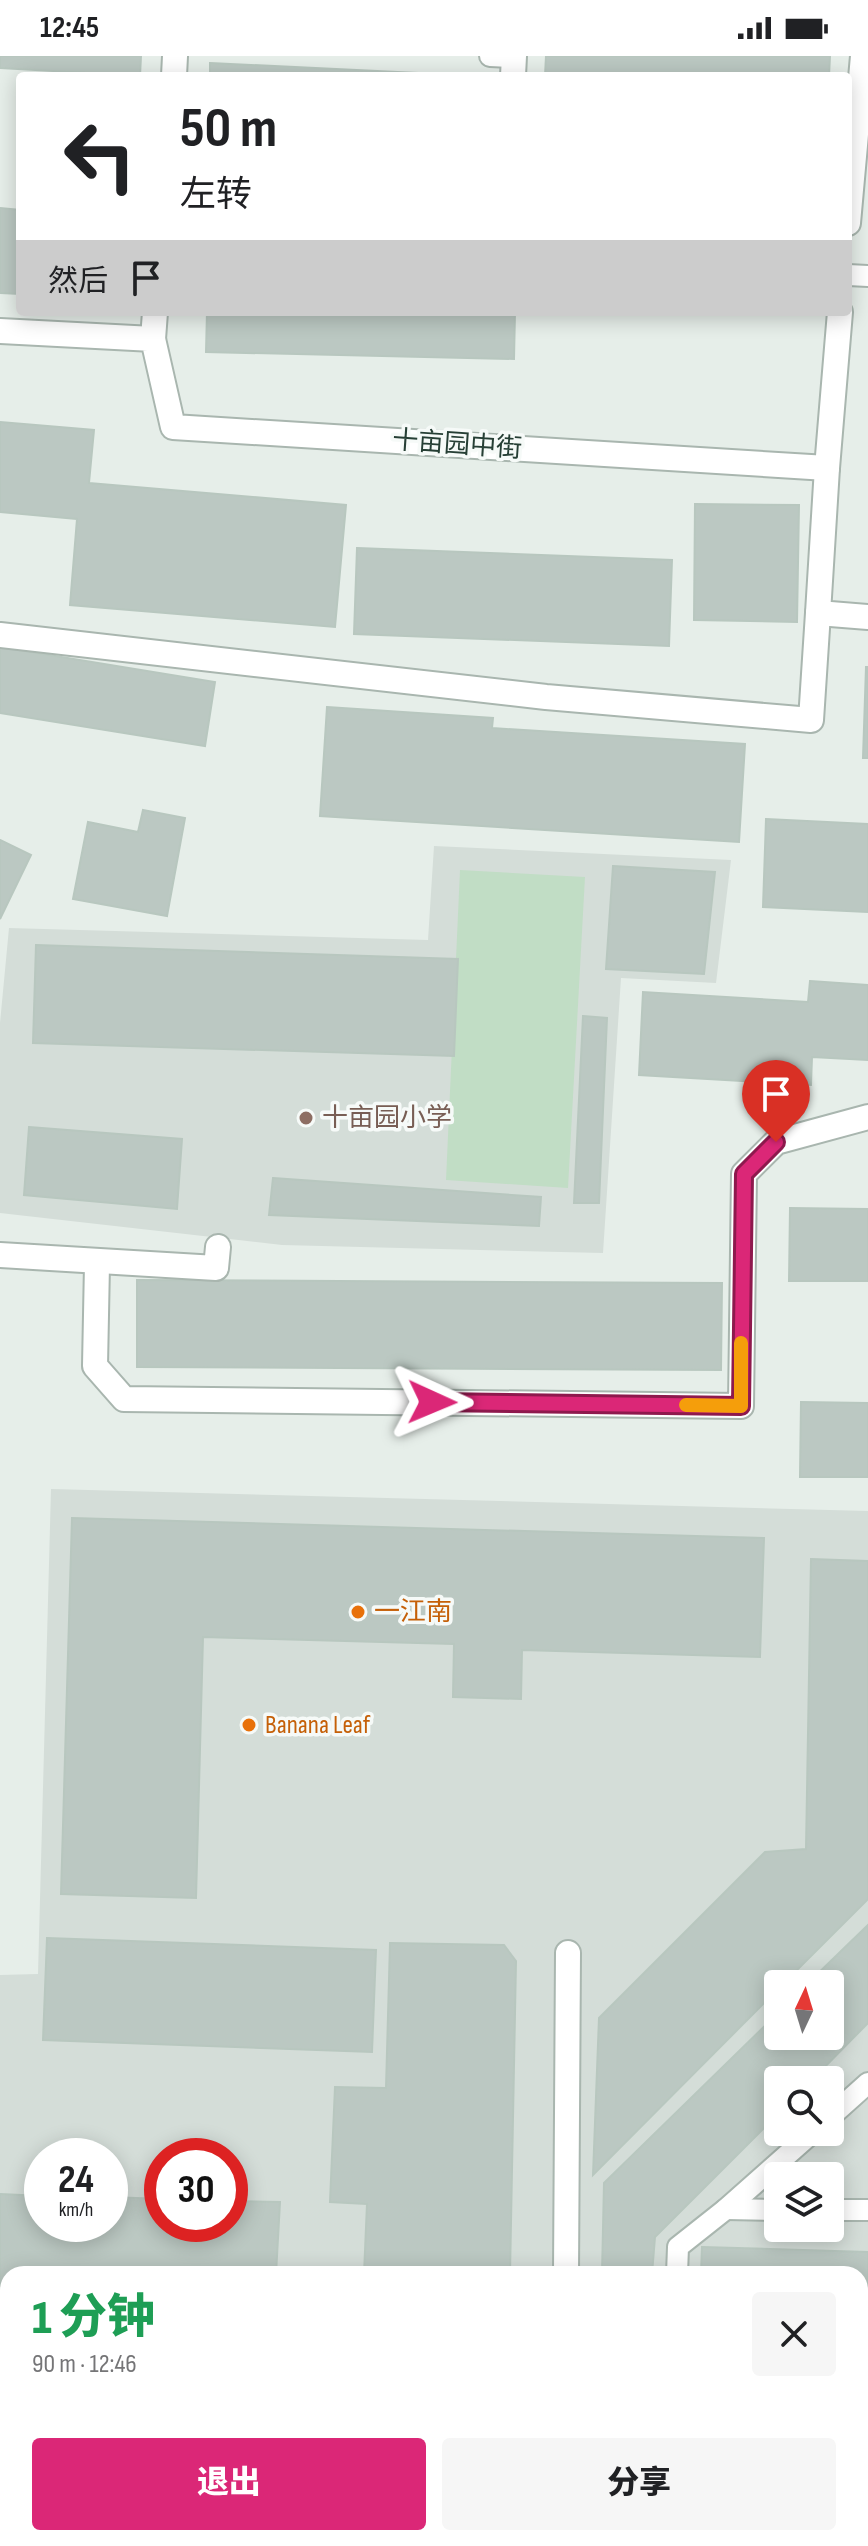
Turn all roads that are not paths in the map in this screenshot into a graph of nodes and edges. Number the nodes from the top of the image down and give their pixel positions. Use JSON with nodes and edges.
{"nodes":[{"id":1,"x":490,"y":56,"type":"edge"},
{"id":2,"x":514,"y":56,"type":"edge"},
{"id":3,"x":863,"y":56,"type":"edge"},
{"id":4,"x":862,"y":122,"type":"edge"},
{"id":5,"x":852,"y":194,"type":"edge"},
{"id":6,"x":155,"y":316,"type":"edge"},
{"id":7,"x":840,"y":316,"type":"edge"},
{"id":8,"x":0,"y":331,"type":"edge"},
{"id":9,"x":153,"y":339,"type":"junction"},
{"id":10,"x":827,"y":468,"type":"junction"},
{"id":11,"x":818,"y":613,"type":"junction"},
{"id":12,"x":868,"y":617,"type":"edge"},
{"id":13,"x":0,"y":635,"type":"edge"},
{"id":14,"x":868,"y":1117,"type":"edge"},
{"id":15,"x":218,"y":1247,"type":"dead end"},
{"id":16,"x":0,"y":1255,"type":"edge"},
{"id":17,"x":97,"y":1264,"type":"junction"},
{"id":18,"x":568,"y":1953,"type":"dead end"},
{"id":19,"x":868,"y":2083,"type":"edge"},
{"id":20,"x":844,"y":2104,"type":"edge"},
{"id":21,"x":797,"y":2146,"type":"edge"},
{"id":22,"x":726,"y":2209,"type":"junction"},
{"id":23,"x":764,"y":2210,"type":"edge"},
{"id":24,"x":844,"y":2210,"type":"edge"},
{"id":25,"x":868,"y":2210,"type":"edge"},
{"id":26,"x":566,"y":2266,"type":"edge"},
{"id":27,"x":677,"y":2266,"type":"edge"}],
"edges":[{"from":1,"to":2,"type":"lane"},
{"from":3,"to":4,"type":"street"},
{"from":4,"to":5,"type":"street"},
{"from":6,"to":9,"type":"street"},
{"from":7,"to":10,"type":"street"},
{"from":8,"to":9,"type":"street"},
{"from":9,"to":10,"type":"street","name":"十亩园中街"},
{"from":10,"to":11,"type":"street"},
{"from":11,"to":12,"type":"street"},
{"from":11,"to":13,"type":"street"},
{"from":14,"to":17,"type":"street"},
{"from":15,"to":17,"type":"street"},
{"from":16,"to":17,"type":"street"},
{"from":18,"to":26,"type":"street"},
{"from":19,"to":20,"type":"lane"},
{"from":21,"to":22,"type":"lane"},
{"from":22,"to":23,"type":"lane"},
{"from":22,"to":27,"type":"lane"},
{"from":24,"to":25,"type":"lane"}]}
